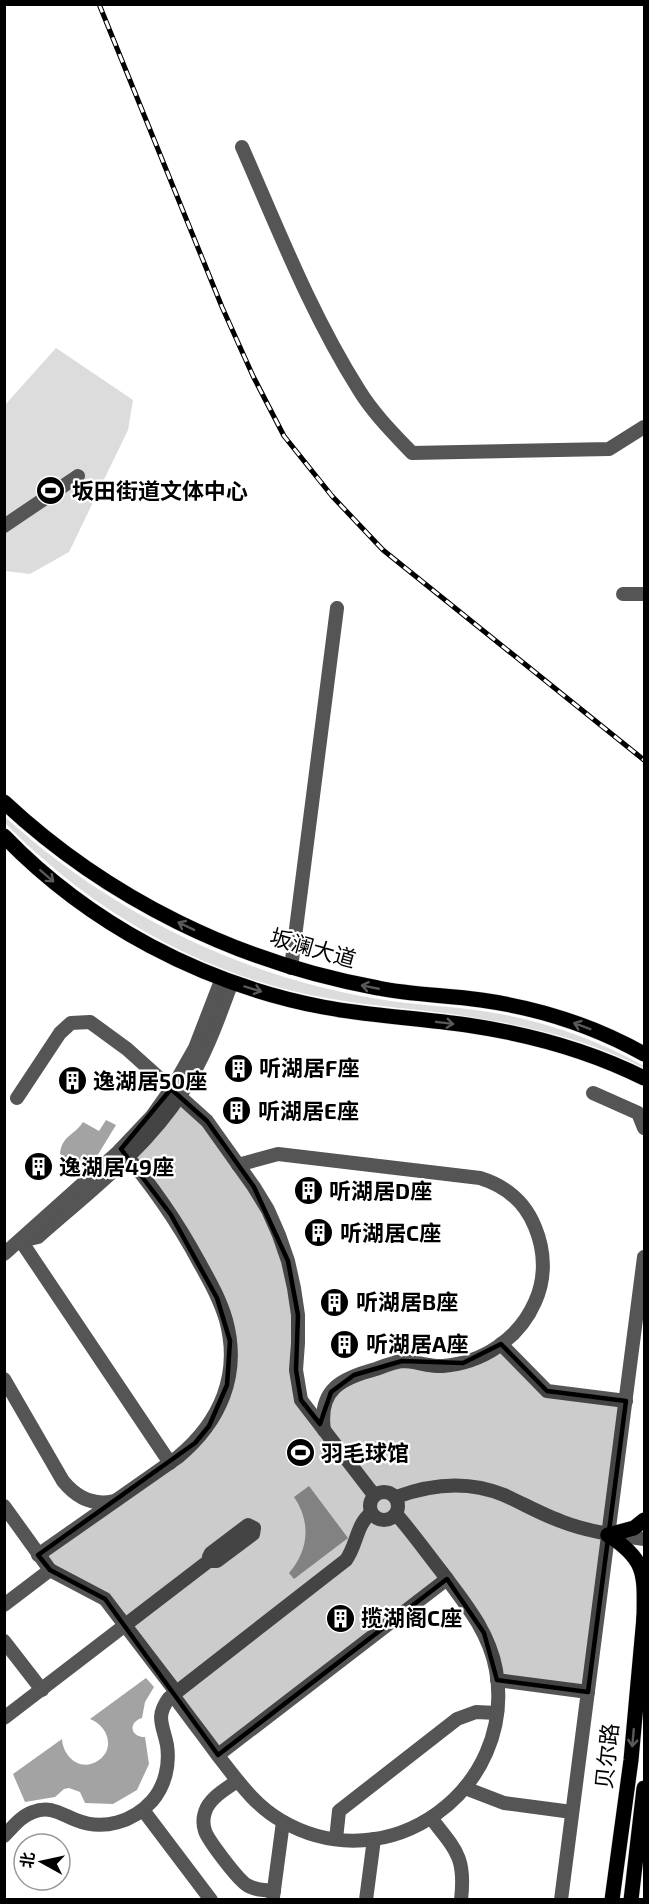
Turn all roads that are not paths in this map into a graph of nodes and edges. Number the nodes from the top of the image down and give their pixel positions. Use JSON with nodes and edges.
{"nodes":[{"id":1,"x":242,"y":147,"type":"dead end"},
{"id":2,"x":645,"y":428,"type":"edge"},
{"id":3,"x":78,"y":476,"type":"dead end"},
{"id":4,"x":4,"y":526,"type":"edge"},
{"id":5,"x":623,"y":594,"type":"dead end"},
{"id":6,"x":645,"y":594,"type":"edge"},
{"id":7,"x":337,"y":608,"type":"dead end"},
{"id":8,"x":4,"y":802,"type":"edge"},
{"id":9,"x":4,"y":836,"type":"edge"},
{"id":10,"x":291,"y":968,"type":"junction"},
{"id":11,"x":227,"y":980,"type":"junction"},
{"id":12,"x":642,"y":1052,"type":"edge"},
{"id":13,"x":639,"y":1076,"type":"edge"},
{"id":14,"x":645,"y":1084,"type":"edge"},
{"id":15,"x":175,"y":1093,"type":"junction"},
{"id":16,"x":593,"y":1093,"type":"dead end"},
{"id":17,"x":17,"y":1098,"type":"dead end"},
{"id":18,"x":645,"y":1128,"type":"edge"},
{"id":19,"x":125,"y":1153,"type":"junction"},
{"id":20,"x":238,"y":1165,"type":"junction"},
{"id":21,"x":21,"y":1241,"type":"junction"},
{"id":22,"x":4,"y":1254,"type":"edge"},
{"id":23,"x":645,"y":1257,"type":"edge"},
{"id":24,"x":501,"y":1344,"type":"junction"},
{"id":25,"x":4,"y":1379,"type":"edge"},
{"id":26,"x":626,"y":1401,"type":"junction"},
{"id":27,"x":324,"y":1430,"type":"junction"},
{"id":28,"x":170,"y":1463,"type":"junction"},
{"id":29,"x":374,"y":1495,"type":"junction"},
{"id":30,"x":396,"y":1497,"type":"junction"},
{"id":31,"x":116,"y":1501,"type":"junction"},
{"id":32,"x":4,"y":1506,"type":"edge"},
{"id":33,"x":371,"y":1513,"type":"junction"},
{"id":34,"x":396,"y":1514,"type":"junction"},
{"id":35,"x":645,"y":1520,"type":"edge"},
{"id":36,"x":608,"y":1535,"type":"junction"},
{"id":37,"x":645,"y":1539,"type":"edge"},
{"id":38,"x":39,"y":1555,"type":"junction"},
{"id":39,"x":210,"y":1560,"type":"dead end"},
{"id":40,"x":50,"y":1570,"type":"junction"},
{"id":41,"x":447,"y":1579,"type":"junction"},
{"id":42,"x":4,"y":1605,"type":"edge"},
{"id":43,"x":645,"y":1617,"type":"edge"},
{"id":44,"x":644,"y":1622,"type":"edge"},
{"id":45,"x":126,"y":1626,"type":"junction"},
{"id":46,"x":4,"y":1641,"type":"edge"},
{"id":47,"x":497,"y":1680,"type":"junction"},
{"id":48,"x":42,"y":1690,"type":"junction"},
{"id":49,"x":588,"y":1692,"type":"junction"},
{"id":50,"x":175,"y":1694,"type":"junction"},
{"id":51,"x":497,"y":1713,"type":"junction"},
{"id":52,"x":4,"y":1718,"type":"edge"},
{"id":53,"x":218,"y":1755,"type":"junction"},
{"id":54,"x":237,"y":1780,"type":"junction"},
{"id":55,"x":465,"y":1788,"type":"junction"},
{"id":56,"x":645,"y":1788,"type":"edge"},
{"id":57,"x":143,"y":1810,"type":"junction"},
{"id":58,"x":572,"y":1812,"type":"junction"},
{"id":59,"x":431,"y":1818,"type":"junction"},
{"id":60,"x":283,"y":1822,"type":"junction"},
{"id":61,"x":4,"y":1836,"type":"edge"},
{"id":62,"x":336,"y":1839,"type":"junction"},
{"id":63,"x":374,"y":1839,"type":"junction"},
{"id":64,"x":273,"y":1895,"type":"edge"},
{"id":65,"x":211,"y":1899,"type":"edge"},
{"id":66,"x":366,"y":1899,"type":"edge"},
{"id":67,"x":461,"y":1899,"type":"edge"},
{"id":68,"x":561,"y":1899,"type":"edge"},
{"id":69,"x":612,"y":1899,"type":"edge"},
{"id":70,"x":631,"y":1899,"type":"edge"}],
"edges":[{"from":1,"to":2,"type":"street"},
{"from":3,"to":4,"type":"street"},
{"from":5,"to":6,"type":"street"},
{"from":7,"to":10,"type":"street"},
{"from":10,"to":8,"type":"main road","name":"坂澜大道","one_way":true},
{"from":9,"to":11,"type":"main road","one_way":true},
{"from":12,"to":10,"type":"main road","name":"坂澜大道","one_way":true},
{"from":11,"to":13,"type":"main road","one_way":true},
{"from":11,"to":15,"type":"street"},
{"from":13,"to":14,"type":"main road"},
{"from":15,"to":17,"type":"street"},
{"from":15,"to":19,"type":"street"},
{"from":15,"to":20,"type":"street"},
{"from":16,"to":18,"type":"street"},
{"from":19,"to":21,"type":"street"},
{"from":19,"to":28,"type":"street"},
{"from":20,"to":24,"type":"street"},
{"from":20,"to":27,"type":"street"},
{"from":21,"to":22,"type":"street"},
{"from":21,"to":28,"type":"street"},
{"from":23,"to":26,"type":"street"},
{"from":24,"to":26,"type":"street"},
{"from":24,"to":27,"type":"street"},
{"from":25,"to":31,"type":"street"},
{"from":26,"to":36,"type":"street"},
{"from":27,"to":29,"type":"street"},
{"from":28,"to":31,"type":"street"},
{"from":29,"to":30,"type":"street"},
{"from":29,"to":33,"type":"street"},
{"from":30,"to":34,"type":"street"},
{"from":30,"to":36,"type":"street"},
{"from":31,"to":38,"type":"street"},
{"from":32,"to":38,"type":"street"},
{"from":33,"to":34,"type":"street"},
{"from":33,"to":50,"type":"street"},
{"from":34,"to":41,"type":"street"},
{"from":35,"to":36,"type":"main road"},
{"from":36,"to":37,"type":"street"},
{"from":36,"to":44,"type":"main road"},
{"from":36,"to":49,"type":"street"},
{"from":38,"to":40,"type":"street"},
{"from":39,"to":45,"type":"street"},
{"from":40,"to":42,"type":"street"},
{"from":40,"to":45,"type":"street"},
{"from":41,"to":47,"type":"street"},
{"from":41,"to":53,"type":"street"},
{"from":43,"to":44,"type":"main road","name":"贝尔路"},
{"from":44,"to":69,"type":"main road","name":"贝尔路","one_way":true},
{"from":45,"to":48,"type":"street"},
{"from":45,"to":50,"type":"street"},
{"from":46,"to":48,"type":"street"},
{"from":47,"to":49,"type":"street"},
{"from":47,"to":51,"type":"street"},
{"from":48,"to":52,"type":"street"},
{"from":49,"to":58,"type":"street"},
{"from":50,"to":53,"type":"street"},
{"from":50,"to":57,"type":"street"},
{"from":51,"to":55,"type":"street"},
{"from":51,"to":62,"type":"street"},
{"from":53,"to":54,"type":"street"},
{"from":54,"to":60,"type":"street"},
{"from":54,"to":64,"type":"street"},
{"from":55,"to":58,"type":"street"},
{"from":55,"to":59,"type":"street"},
{"from":56,"to":70,"type":"main road","name":"贝尔路"},
{"from":57,"to":61,"type":"street"},
{"from":57,"to":65,"type":"street"},
{"from":58,"to":68,"type":"street"},
{"from":59,"to":63,"type":"street"},
{"from":59,"to":67,"type":"street"},
{"from":60,"to":62,"type":"street"},
{"from":60,"to":64,"type":"street"},
{"from":62,"to":63,"type":"street"},
{"from":63,"to":66,"type":"street"}]}
